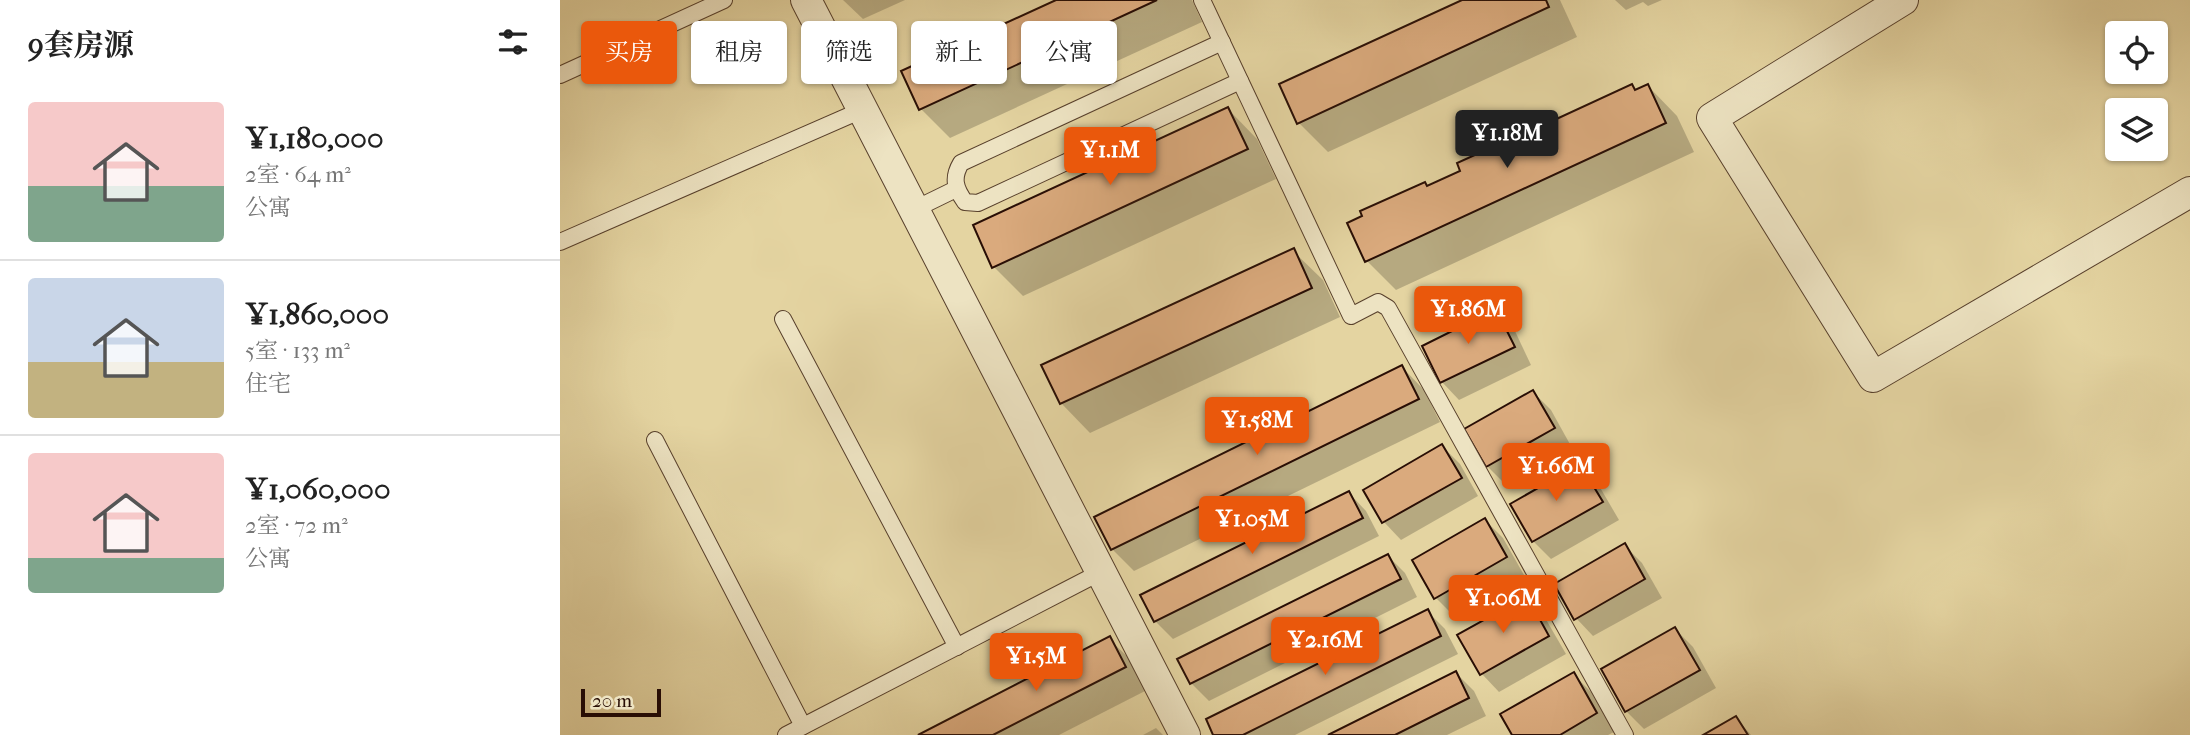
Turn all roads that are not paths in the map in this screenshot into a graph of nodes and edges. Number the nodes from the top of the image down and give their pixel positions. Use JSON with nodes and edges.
{"nodes":[{"id":1,"x":724,"y":0,"type":"edge"},
{"id":2,"x":806,"y":0,"type":"edge"},
{"id":3,"x":1202,"y":0,"type":"edge"},
{"id":4,"x":1903,"y":0,"type":"edge"},
{"id":5,"x":1222,"y":42,"type":"junction"},
{"id":6,"x":560,"y":75,"type":"edge"},
{"id":7,"x":1240,"y":81,"type":"junction"},
{"id":8,"x":862,"y":110,"type":"junction"},
{"id":9,"x":956,"y":189,"type":"junction"},
{"id":10,"x":2190,"y":192,"type":"edge"},
{"id":11,"x":913,"y":210,"type":"junction"},
{"id":12,"x":560,"y":242,"type":"edge"},
{"id":13,"x":783,"y":319,"type":"dead end"},
{"id":14,"x":655,"y":440,"type":"dead end"},
{"id":15,"x":1099,"y":573,"type":"junction"},
{"id":16,"x":957,"y":647,"type":"junction"},
{"id":17,"x":803,"y":726,"type":"junction"},
{"id":18,"x":786,"y":735,"type":"edge"},
{"id":19,"x":1185,"y":735,"type":"edge"},
{"id":20,"x":1625,"y":735,"type":"edge"}],
"edges":[{"from":1,"to":6,"type":"lane"},
{"from":2,"to":8,"type":"street"},
{"from":3,"to":5,"type":"lane"},
{"from":4,"to":10,"type":"street"},
{"from":5,"to":7,"type":"lane"},
{"from":5,"to":9,"type":"lane"},
{"from":7,"to":9,"type":"lane"},
{"from":7,"to":20,"type":"lane"},
{"from":8,"to":11,"type":"street"},
{"from":8,"to":12,"type":"lane"},
{"from":9,"to":11,"type":"lane"},
{"from":11,"to":15,"type":"street"},
{"from":13,"to":16,"type":"lane"},
{"from":14,"to":17,"type":"lane"},
{"from":15,"to":16,"type":"lane"},
{"from":15,"to":19,"type":"street"},
{"from":16,"to":17,"type":"lane"},
{"from":17,"to":18,"type":"lane"}]}
